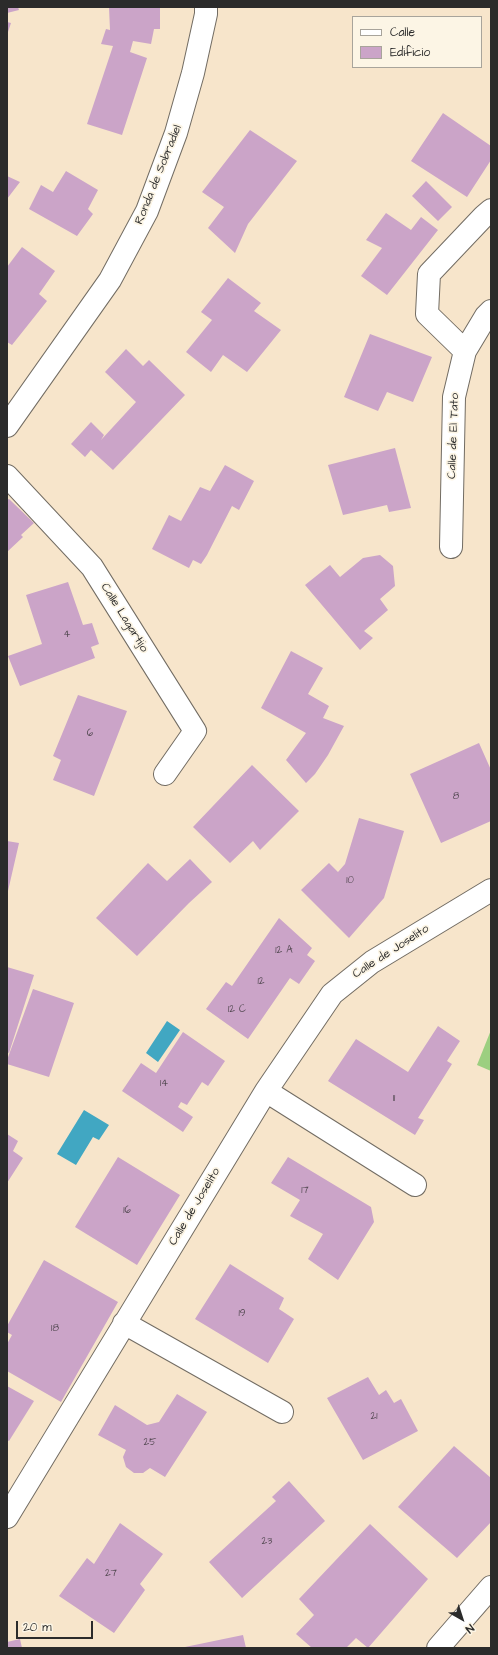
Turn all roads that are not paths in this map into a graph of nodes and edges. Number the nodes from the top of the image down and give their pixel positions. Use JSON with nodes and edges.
{"nodes":[{"id":1,"x":206,"y":7,"type":"edge"},
{"id":2,"x":491,"y":210,"type":"edge"},
{"id":3,"x":491,"y":311,"type":"edge"},
{"id":4,"x":465,"y":351,"type":"junction"},
{"id":5,"x":7,"y":426,"type":"edge"},
{"id":6,"x":7,"y":476,"type":"edge"},
{"id":7,"x":451,"y":547,"type":"dead end"},
{"id":8,"x":165,"y":774,"type":"dead end"},
{"id":9,"x":491,"y":890,"type":"edge"},
{"id":10,"x":266,"y":1091,"type":"junction"},
{"id":11,"x":415,"y":1185,"type":"dead end"},
{"id":12,"x":124,"y":1323,"type":"junction"},
{"id":13,"x":282,"y":1412,"type":"dead end"},
{"id":14,"x":7,"y":1517,"type":"edge"},
{"id":15,"x":491,"y":1587,"type":"edge"},
{"id":16,"x":438,"y":1648,"type":"edge"}],
"edges":[{"from":1,"to":5,"type":"street","name":"Ronda de Sobradiel"},
{"from":2,"to":4,"type":"street"},
{"from":3,"to":4,"type":"street","name":"Calle de El Tato"},
{"from":4,"to":7,"type":"street","name":"Calle de El Tato"},
{"from":6,"to":8,"type":"street","name":"Calle Lagartijo"},
{"from":9,"to":10,"type":"street","name":"Calle de Joselito"},
{"from":10,"to":11,"type":"street"},
{"from":10,"to":12,"type":"street","name":"Calle de Joselito"},
{"from":12,"to":13,"type":"street"},
{"from":12,"to":14,"type":"street","name":"Calle de Joselito"},
{"from":15,"to":16,"type":"street"}]}
